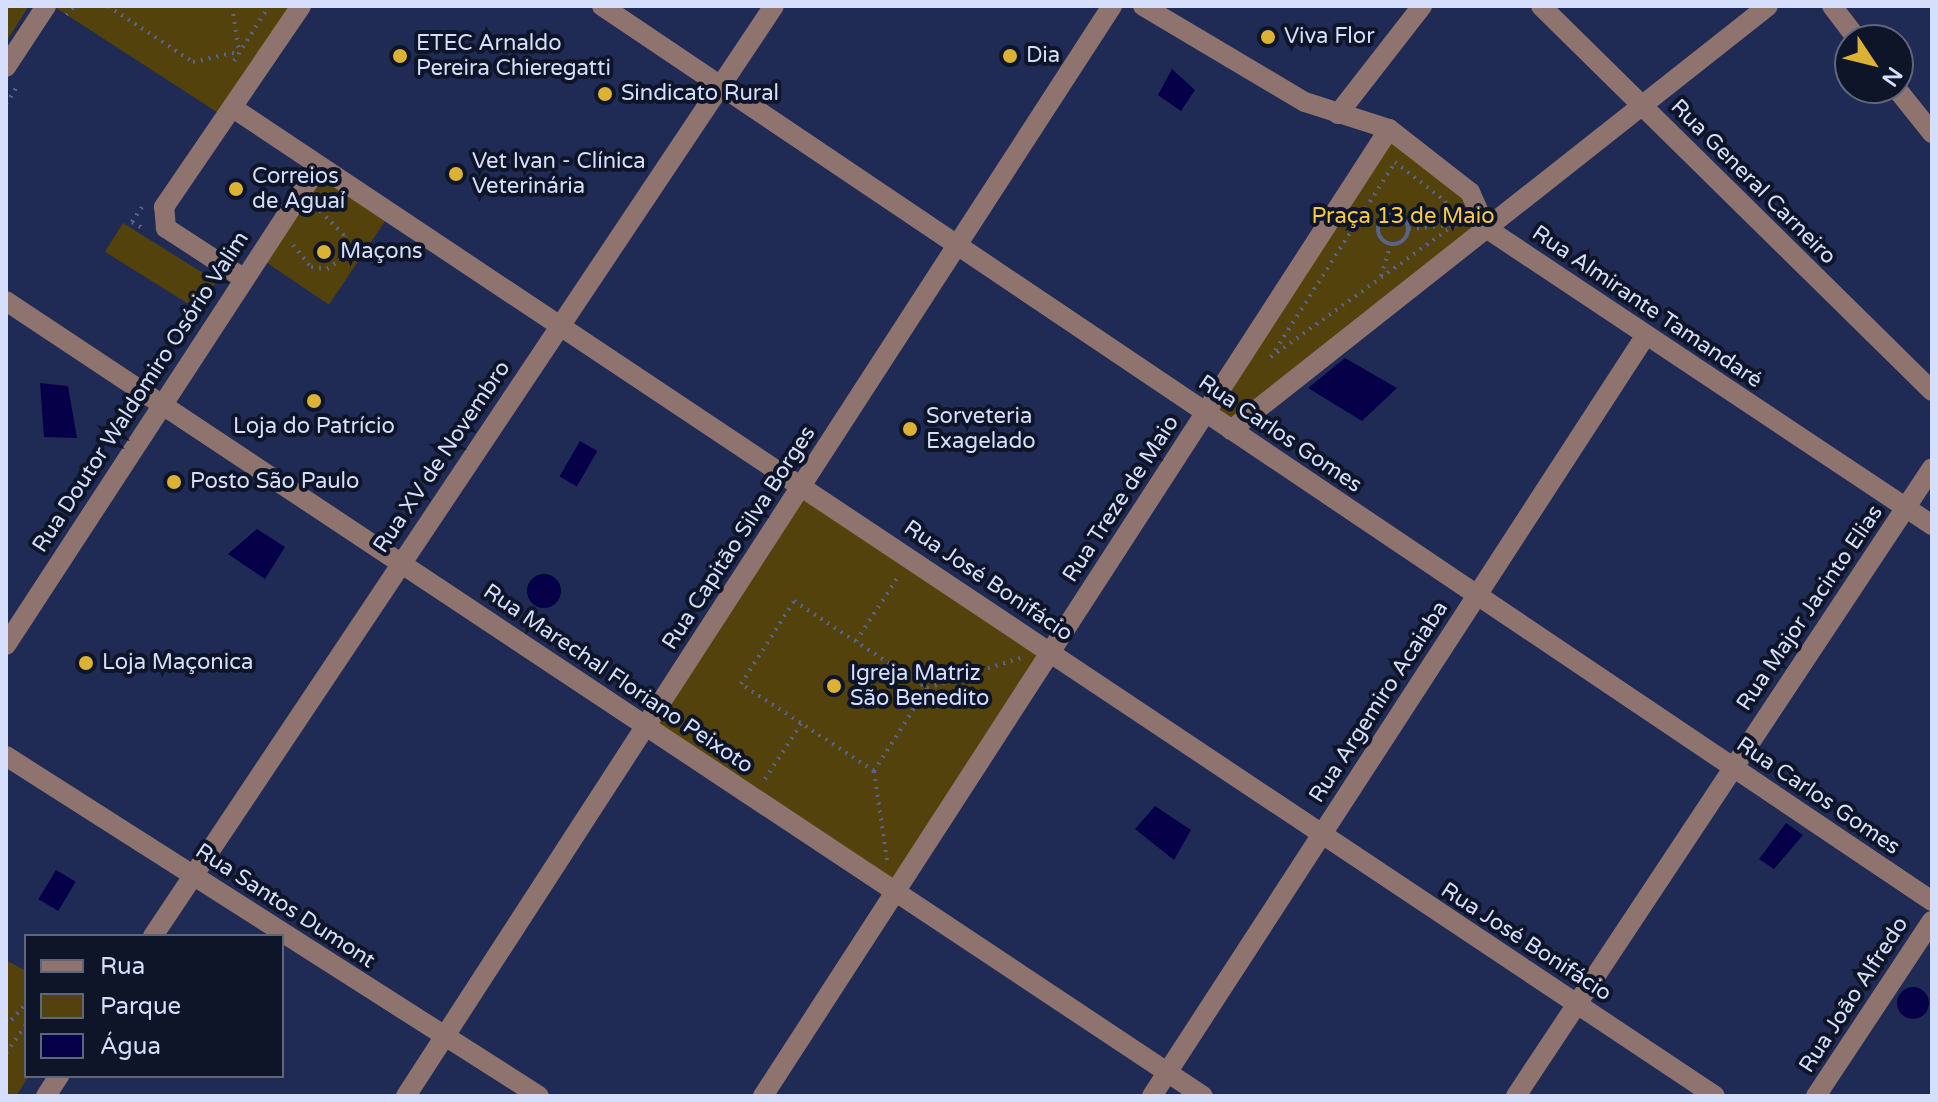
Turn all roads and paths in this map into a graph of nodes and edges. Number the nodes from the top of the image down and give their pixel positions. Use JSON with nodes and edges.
{"nodes":[{"id":1,"x":46,"y":6,"type":"edge"},
{"id":2,"x":108,"y":6,"type":"edge"},
{"id":3,"x":232,"y":6,"type":"edge"},
{"id":4,"x":269,"y":6,"type":"edge"},
{"id":5,"x":301,"y":6,"type":"edge"},
{"id":6,"x":602,"y":6,"type":"edge"},
{"id":7,"x":774,"y":6,"type":"edge"},
{"id":8,"x":1112,"y":6,"type":"edge"},
{"id":9,"x":1143,"y":6,"type":"edge"},
{"id":10,"x":1422,"y":6,"type":"edge"},
{"id":11,"x":1541,"y":6,"type":"edge"},
{"id":12,"x":1768,"y":6,"type":"edge"},
{"id":13,"x":1832,"y":6,"type":"edge"},
{"id":14,"x":1846,"y":24,"type":"edge"},
{"id":15,"x":239,"y":51,"type":"junction"},
{"id":16,"x":6,"y":67,"type":"edge"},
{"id":17,"x":228,"y":74,"type":"dead end"},
{"id":18,"x":720,"y":86,"type":"junction"},
{"id":19,"x":1909,"y":104,"type":"edge"},
{"id":20,"x":1642,"y":105,"type":"junction"},
{"id":21,"x":233,"y":108,"type":"junction"},
{"id":22,"x":1338,"y":114,"type":"junction"},
{"id":23,"x":1389,"y":129,"type":"junction"},
{"id":24,"x":1932,"y":133,"type":"edge"},
{"id":25,"x":314,"y":173,"type":"junction"},
{"id":26,"x":150,"y":197,"type":"dead end"},
{"id":27,"x":1364,"y":211,"type":"junction"},
{"id":28,"x":318,"y":216,"type":"junction"},
{"id":29,"x":312,"y":218,"type":"dead end"},
{"id":30,"x":1380,"y":222,"type":"junction"},
{"id":31,"x":1454,"y":225,"type":"junction"},
{"id":32,"x":1486,"y":228,"type":"junction"},
{"id":33,"x":1408,"y":229,"type":"junction"},
{"id":34,"x":294,"y":233,"type":"dead end"},
{"id":35,"x":156,"y":237,"type":"dead end"},
{"id":36,"x":1391,"y":244,"type":"junction"},
{"id":37,"x":957,"y":245,"type":"junction"},
{"id":38,"x":243,"y":278,"type":"junction"},
{"id":39,"x":1381,"y":278,"type":"junction"},
{"id":40,"x":6,"y":301,"type":"edge"},
{"id":41,"x":558,"y":326,"type":"junction"},
{"id":42,"x":1646,"y":335,"type":"junction"},
{"id":43,"x":1932,"y":391,"type":"edge"},
{"id":44,"x":158,"y":403,"type":"junction"},
{"id":45,"x":1206,"y":412,"type":"junction"},
{"id":46,"x":1231,"y":430,"type":"junction"},
{"id":47,"x":1932,"y":468,"type":"edge"},
{"id":48,"x":801,"y":487,"type":"junction"},
{"id":49,"x":1906,"y":507,"type":"junction"},
{"id":50,"x":1932,"y":525,"type":"edge"},
{"id":51,"x":401,"y":563,"type":"junction"},
{"id":52,"x":887,"y":567,"type":"dead end"},
{"id":53,"x":899,"y":575,"type":"junction"},
{"id":54,"x":911,"y":583,"type":"dead end"},
{"id":55,"x":1477,"y":595,"type":"junction"},
{"id":56,"x":856,"y":641,"type":"junction"},
{"id":57,"x":6,"y":645,"type":"edge"},
{"id":58,"x":1010,"y":649,"type":"dead end"},
{"id":59,"x":1050,"y":652,"type":"junction"},
{"id":60,"x":1022,"y":657,"type":"junction"},
{"id":61,"x":1014,"y":670,"type":"dead end"},
{"id":62,"x":927,"y":688,"type":"junction"},
{"id":63,"x":801,"y":724,"type":"junction"},
{"id":64,"x":646,"y":726,"type":"junction"},
{"id":65,"x":6,"y":756,"type":"edge"},
{"id":66,"x":1733,"y":768,"type":"junction"},
{"id":67,"x":874,"y":771,"type":"junction"},
{"id":68,"x":750,"y":775,"type":"dead end"},
{"id":69,"x":762,"y":783,"type":"junction"},
{"id":70,"x":774,"y":791,"type":"dead end"},
{"id":71,"x":1321,"y":835,"type":"junction"},
{"id":72,"x":896,"y":851,"type":"dead end"},
{"id":73,"x":875,"y":856,"type":"dead end"},
{"id":74,"x":887,"y":864,"type":"junction"},
{"id":75,"x":193,"y":875,"type":"junction"},
{"id":76,"x":895,"y":891,"type":"junction"},
{"id":77,"x":1932,"y":901,"type":"edge"},
{"id":78,"x":1932,"y":921,"type":"edge"},
{"id":79,"x":154,"y":934,"type":"edge"},
{"id":80,"x":1577,"y":1005,"type":"junction"},
{"id":81,"x":24,"y":1006,"type":"edge"},
{"id":82,"x":6,"y":1026,"type":"edge"},
{"id":83,"x":24,"y":1027,"type":"edge"},
{"id":84,"x":445,"y":1036,"type":"junction"},
{"id":85,"x":6,"y":1053,"type":"edge"},
{"id":86,"x":1167,"y":1072,"type":"junction"},
{"id":87,"x":58,"y":1078,"type":"edge"},
{"id":88,"x":46,"y":1096,"type":"edge"},
{"id":89,"x":406,"y":1096,"type":"edge"},
{"id":90,"x":539,"y":1096,"type":"edge"},
{"id":91,"x":763,"y":1096,"type":"edge"},
{"id":92,"x":1152,"y":1096,"type":"edge"},
{"id":93,"x":1203,"y":1096,"type":"edge"},
{"id":94,"x":1516,"y":1096,"type":"edge"},
{"id":95,"x":1715,"y":1096,"type":"edge"},
{"id":96,"x":1816,"y":1096,"type":"edge"}],
"edges":[{"from":1,"to":16,"type":"street"},
{"from":2,"to":15,"type":"path"},
{"from":3,"to":15,"type":"path"},
{"from":4,"to":15,"type":"path"},
{"from":5,"to":21,"type":"street"},
{"from":6,"to":18,"type":"street","name":"Rua Carlos Gomes"},
{"from":7,"to":18,"type":"street","name":"Rua XV de Novembro"},
{"from":8,"to":37,"type":"street","name":"Rua Capitão Silva Borges"},
{"from":9,"to":22,"type":"street"},
{"from":10,"to":22,"type":"street"},
{"from":11,"to":20,"type":"street","name":"Rua General Carneiro"},
{"from":12,"to":20,"type":"street"},
{"from":13,"to":14,"type":"street"},
{"from":15,"to":17,"type":"path"},
{"from":18,"to":37,"type":"street","name":"Rua Carlos Gomes"},
{"from":18,"to":41,"type":"street","name":"Rua XV de Novembro"},
{"from":19,"to":24,"type":"street"},
{"from":20,"to":32,"type":"street"},
{"from":20,"to":43,"type":"street","name":"Rua General Carneiro"},
{"from":21,"to":25,"type":"street","name":"Rua José Bonifácio"},
{"from":21,"to":38,"type":"street"},
{"from":22,"to":23,"type":"street"},
{"from":23,"to":32,"type":"street"},
{"from":23,"to":45,"type":"street","name":"Rua Treze de Maio"},
{"from":25,"to":28,"type":"path"},
{"from":25,"to":38,"type":"street","name":"Rua Doutor Waldomiro Osório Valim"},
{"from":25,"to":41,"type":"street","name":"Rua José Bonifácio"},
{"from":26,"to":35,"type":"path"},
{"from":27,"to":30,"type":"path"},
{"from":27,"to":31,"type":"path"},
{"from":27,"to":39,"type":"path"},
{"from":28,"to":29,"type":"path"},
{"from":28,"to":34,"type":"path"},
{"from":30,"to":33,"type":"path"},
{"from":30,"to":36,"type":"path"},
{"from":31,"to":33,"type":"path"},
{"from":31,"to":39,"type":"path"},
{"from":32,"to":42,"type":"street","name":"Rua Almirante Tamandaré"},
{"from":32,"to":46,"type":"street"},
{"from":33,"to":36,"type":"path"},
{"from":36,"to":39,"type":"path"},
{"from":37,"to":45,"type":"street","name":"Rua Carlos Gomes"},
{"from":37,"to":48,"type":"street","name":"Rua Capitão Silva Borges"},
{"from":38,"to":44,"type":"street","name":"Rua Doutor Waldomiro Osório Valim"},
{"from":40,"to":44,"type":"street","name":"Rua Marechal Floriano Peixoto"},
{"from":41,"to":48,"type":"street","name":"Rua José Bonifácio"},
{"from":41,"to":51,"type":"street","name":"Rua XV de Novembro"},
{"from":42,"to":49,"type":"street","name":"Rua Almirante Tamandaré"},
{"from":42,"to":55,"type":"street","name":"Rua Argemiro Acaiaba"},
{"from":44,"to":51,"type":"street","name":"Rua Marechal Floriano Peixoto"},
{"from":44,"to":57,"type":"street","name":"Rua Doutor Waldomiro Osório Valim"},
{"from":45,"to":46,"type":"street","name":"Rua Carlos Gomes"},
{"from":45,"to":59,"type":"street","name":"Rua Treze de Maio"},
{"from":46,"to":55,"type":"street","name":"Rua Carlos Gomes"},
{"from":47,"to":49,"type":"street","name":"Rua Major Jacinto Elias"},
{"from":48,"to":59,"type":"street","name":"Rua José Bonifácio"},
{"from":48,"to":64,"type":"street","name":"Rua Capitão Silva Borges"},
{"from":49,"to":50,"type":"street","name":"Rua Almirante Tamandaré"},
{"from":49,"to":66,"type":"street","name":"Rua Major Jacinto Elias"},
{"from":51,"to":64,"type":"street","name":"Rua Marechal Floriano Peixoto"},
{"from":51,"to":75,"type":"street","name":"Rua XV de Novembro"},
{"from":52,"to":53,"type":"path"},
{"from":53,"to":54,"type":"path"},
{"from":53,"to":56,"type":"path"},
{"from":55,"to":66,"type":"street","name":"Rua Carlos Gomes"},
{"from":55,"to":71,"type":"street","name":"Rua Argemiro Acaiaba"},
{"from":56,"to":62,"type":"path"},
{"from":56,"to":63,"type":"path"},
{"from":58,"to":60,"type":"path"},
{"from":59,"to":71,"type":"street","name":"Rua José Bonifácio"},
{"from":59,"to":76,"type":"street","name":"Rua Treze de Maio"},
{"from":60,"to":61,"type":"path"},
{"from":60,"to":62,"type":"path"},
{"from":62,"to":67,"type":"path"},
{"from":63,"to":67,"type":"path"},
{"from":63,"to":69,"type":"path"},
{"from":64,"to":76,"type":"street","name":"Rua Marechal Floriano Peixoto"},
{"from":64,"to":84,"type":"street","name":"Rua Capitão Silva Borges"},
{"from":65,"to":75,"type":"street","name":"Rua Santos Dumont"},
{"from":66,"to":77,"type":"street","name":"Rua Carlos Gomes"},
{"from":66,"to":80,"type":"street","name":"Rua Major Jacinto Elias"},
{"from":67,"to":74,"type":"path"},
{"from":68,"to":69,"type":"path"},
{"from":69,"to":70,"type":"path"},
{"from":71,"to":80,"type":"street","name":"Rua José Bonifácio"},
{"from":71,"to":86,"type":"street","name":"Rua Argemiro Acaiaba"},
{"from":72,"to":74,"type":"path"},
{"from":73,"to":74,"type":"path"},
{"from":75,"to":79,"type":"street","name":"Rua XV de Novembro"},
{"from":75,"to":84,"type":"street","name":"Rua Santos Dumont"},
{"from":76,"to":86,"type":"street","name":"Rua Marechal Floriano Peixoto"},
{"from":76,"to":91,"type":"street","name":"Rua Treze de Maio"},
{"from":78,"to":96,"type":"street","name":"Rua João Alfredo"},
{"from":80,"to":94,"type":"street","name":"Rua Major Jacinto Elias"},
{"from":80,"to":95,"type":"street","name":"Rua José Bonifácio"},
{"from":81,"to":82,"type":"path"},
{"from":83,"to":85,"type":"path"},
{"from":84,"to":89,"type":"street","name":"Rua Capitão Silva Borges"},
{"from":84,"to":90,"type":"street","name":"Rua Santos Dumont"},
{"from":86,"to":92,"type":"street","name":"Rua Argemiro Acaiaba"},
{"from":86,"to":93,"type":"street","name":"Rua Marechal Floriano Peixoto"},
{"from":87,"to":88,"type":"street"}]}
